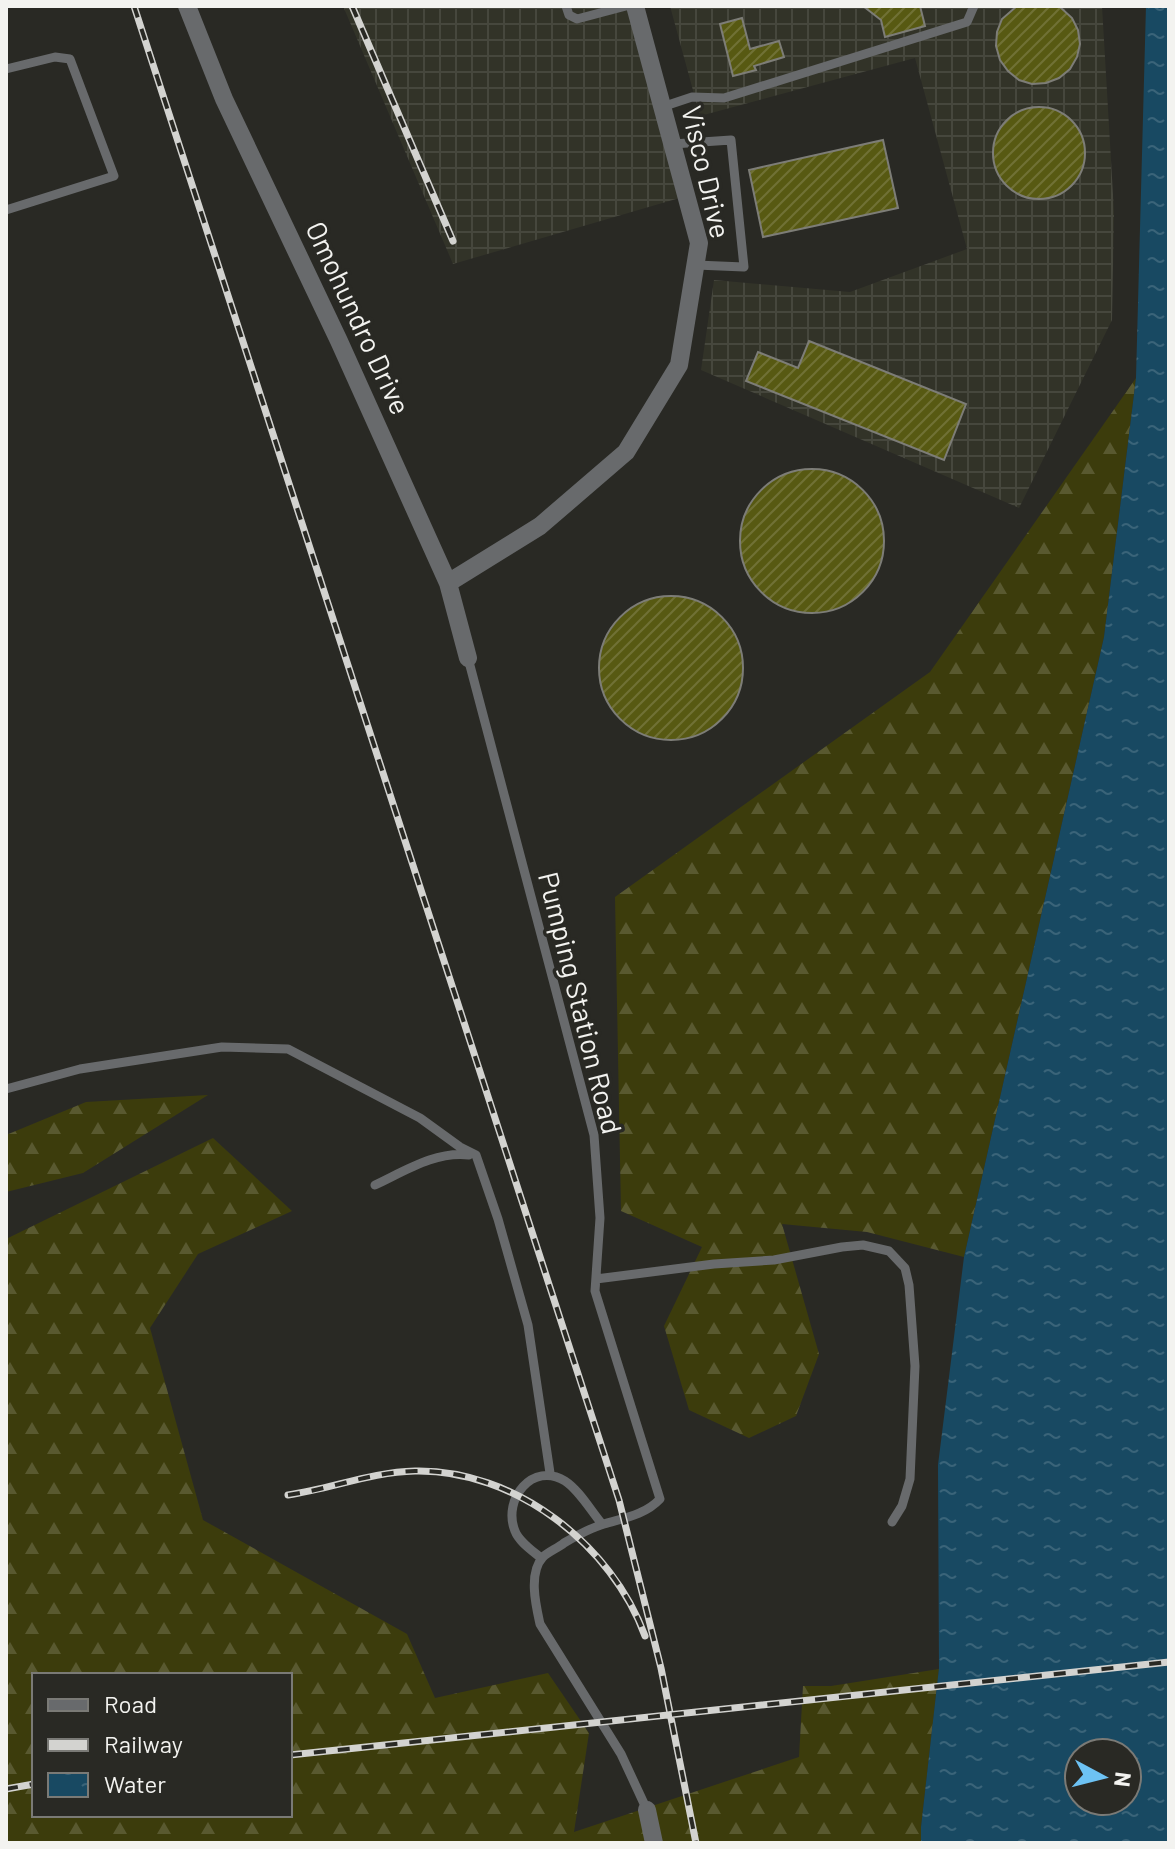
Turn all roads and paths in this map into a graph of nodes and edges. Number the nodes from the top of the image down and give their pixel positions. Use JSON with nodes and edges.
{"nodes":[{"id":1,"x":187,"y":6,"type":"edge"},
{"id":2,"x":566,"y":6,"type":"edge"},
{"id":3,"x":626,"y":6,"type":"edge"},
{"id":4,"x":635,"y":6,"type":"edge"},
{"id":5,"x":974,"y":6,"type":"edge"},
{"id":6,"x":6,"y":69,"type":"edge"},
{"id":7,"x":662,"y":107,"type":"junction"},
{"id":8,"x":673,"y":144,"type":"junction"},
{"id":9,"x":6,"y":210,"type":"edge"},
{"id":10,"x":696,"y":265,"type":"junction"},
{"id":11,"x":448,"y":583,"type":"junction"},
{"id":12,"x":468,"y":658,"type":"joint"},
{"id":13,"x":6,"y":1089,"type":"edge"},
{"id":14,"x":476,"y":1155,"type":"junction"},
{"id":15,"x":375,"y":1185,"type":"dead end"},
{"id":16,"x":596,"y":1279,"type":"junction"},
{"id":17,"x":550,"y":1473,"type":"junction"},
{"id":18,"x":892,"y":1522,"type":"dead end"},
{"id":19,"x":602,"y":1524,"type":"junction"},
{"id":20,"x":541,"y":1558,"type":"junction"},
{"id":21,"x":647,"y":1810,"type":"joint"},
{"id":22,"x":654,"y":1843,"type":"edge"}],
"edges":[{"from":1,"to":11,"type":"street","name":"Omohundro Drive"},
{"from":2,"to":3,"type":"lane"},
{"from":4,"to":7,"type":"street","name":"Visco Drive"},
{"from":5,"to":7,"type":"lane"},
{"from":6,"to":9,"type":"lane"},
{"from":7,"to":8,"type":"street","name":"Visco Drive"},
{"from":8,"to":10,"type":"street","name":"Visco Drive"},
{"from":8,"to":10,"type":"lane"},
{"from":10,"to":11,"type":"street","name":"Visco Drive"},
{"from":11,"to":12,"type":"street","name":"Omohundro Drive"},
{"from":12,"to":16,"type":"lane","name":"Pumping Station Road"},
{"from":13,"to":14,"type":"lane"},
{"from":14,"to":15,"type":"lane"},
{"from":14,"to":17,"type":"lane"},
{"from":16,"to":18,"type":"lane"},
{"from":16,"to":19,"type":"lane","name":"Pumping Station Road"},
{"from":17,"to":19,"type":"lane"},
{"from":17,"to":20,"type":"lane"},
{"from":19,"to":20,"type":"lane"},
{"from":20,"to":21,"type":"lane"},
{"from":21,"to":22,"type":"street"}]}
